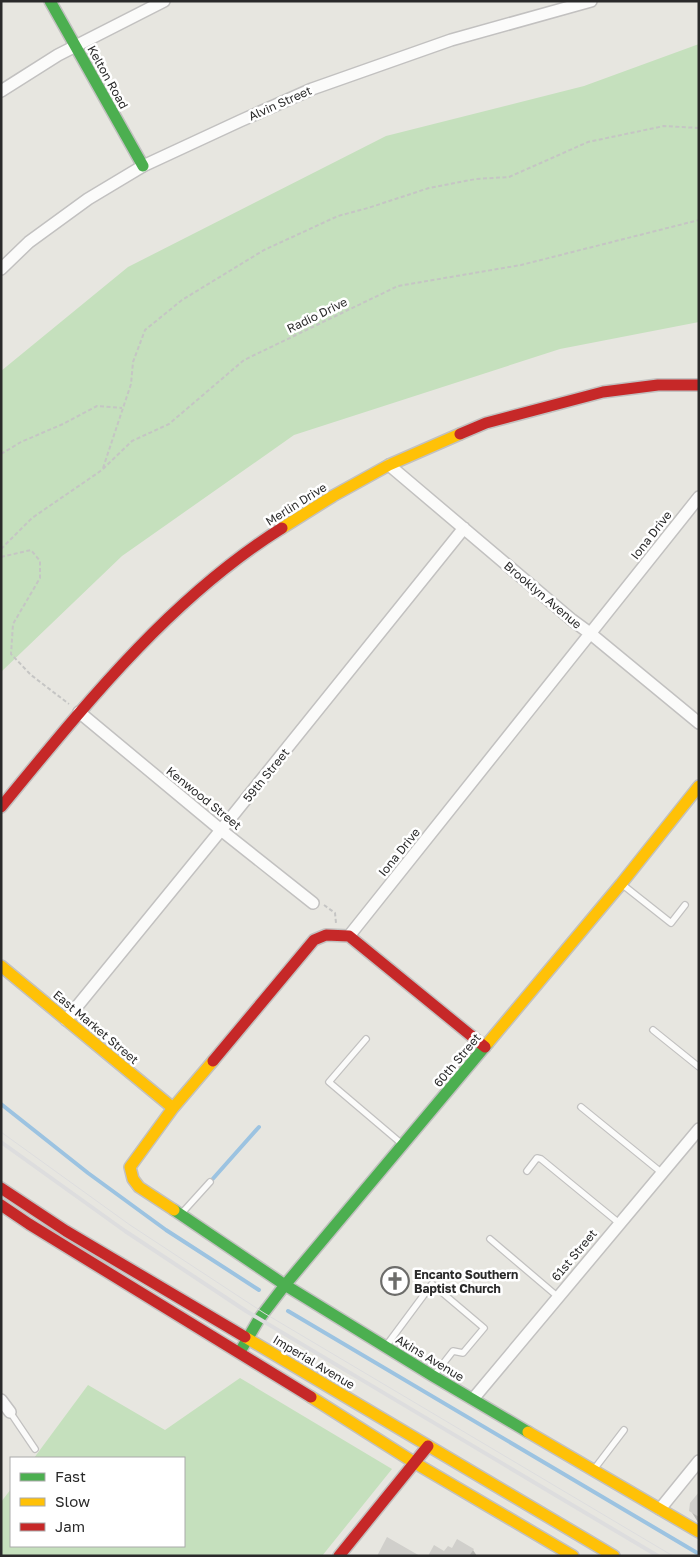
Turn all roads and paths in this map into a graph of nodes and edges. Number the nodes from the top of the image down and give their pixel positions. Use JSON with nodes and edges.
{"nodes":[{"id":1,"x":50,"y":1,"type":"edge"},
{"id":2,"x":164,"y":1,"type":"edge"},
{"id":3,"x":590,"y":1,"type":"edge"},
{"id":4,"x":76,"y":47,"type":"junction"},
{"id":5,"x":1,"y":90,"type":"edge"},
{"id":6,"x":699,"y":128,"type":"edge"},
{"id":7,"x":143,"y":166,"type":"junction"},
{"id":8,"x":699,"y":220,"type":"edge"},
{"id":9,"x":1,"y":268,"type":"edge"},
{"id":10,"x":699,"y":385,"type":"edge"},
{"id":11,"x":123,"y":408,"type":"junction"},
{"id":12,"x":1,"y":454,"type":"edge"},
{"id":13,"x":389,"y":465,"type":"junction"},
{"id":14,"x":102,"y":470,"type":"junction"},
{"id":15,"x":699,"y":497,"type":"edge"},
{"id":16,"x":464,"y":528,"type":"junction"},
{"id":17,"x":1,"y":549,"type":"edge"},
{"id":18,"x":1,"y":557,"type":"edge"},
{"id":19,"x":591,"y":634,"type":"junction"},
{"id":20,"x":78,"y":712,"type":"junction"},
{"id":21,"x":699,"y":723,"type":"edge"},
{"id":22,"x":699,"y":786,"type":"edge"},
{"id":23,"x":1,"y":808,"type":"edge"},
{"id":24,"x":221,"y":830,"type":"junction"},
{"id":25,"x":621,"y":884,"type":"junction"},
{"id":26,"x":313,"y":903,"type":"joint"},
{"id":27,"x":685,"y":905,"type":"dead end"},
{"id":28,"x":343,"y":935,"type":"junction"},
{"id":29,"x":1,"y":966,"type":"edge"},
{"id":30,"x":66,"y":1020,"type":"junction"},
{"id":31,"x":653,"y":1030,"type":"dead end"},
{"id":32,"x":366,"y":1039,"type":"dead end"},
{"id":33,"x":486,"y":1047,"type":"junction"},
{"id":34,"x":699,"y":1067,"type":"edge"},
{"id":35,"x":581,"y":1107,"type":"dead end"},
{"id":36,"x":173,"y":1108,"type":"junction"},
{"id":37,"x":699,"y":1129,"type":"edge"},
{"id":38,"x":404,"y":1145,"type":"junction"},
{"id":39,"x":526,"y":1171,"type":"dead end"},
{"id":40,"x":662,"y":1173,"type":"junction"},
{"id":41,"x":210,"y":1182,"type":"dead end"},
{"id":42,"x":1,"y":1188,"type":"edge"},
{"id":43,"x":1,"y":1205,"type":"edge"},
{"id":44,"x":181,"y":1214,"type":"junction"},
{"id":45,"x":618,"y":1223,"type":"junction"},
{"id":46,"x":490,"y":1239,"type":"dead end"},
{"id":47,"x":285,"y":1285,"type":"junction"},
{"id":48,"x":557,"y":1296,"type":"junction"},
{"id":49,"x":247,"y":1338,"type":"junction"},
{"id":50,"x":385,"y":1347,"type":"junction"},
{"id":51,"x":240,"y":1352,"type":"junction"},
{"id":52,"x":433,"y":1376,"type":"junction"},
{"id":53,"x":473,"y":1399,"type":"junction"},
{"id":54,"x":1,"y":1400,"type":"edge"},
{"id":55,"x":10,"y":1412,"type":"joint"},
{"id":56,"x":624,"y":1430,"type":"dead end"},
{"id":57,"x":428,"y":1446,"type":"junction"},
{"id":58,"x":35,"y":1450,"type":"dead end"},
{"id":59,"x":699,"y":1460,"type":"edge"},
{"id":60,"x":414,"y":1463,"type":"junction"},
{"id":61,"x":594,"y":1470,"type":"junction"},
{"id":62,"x":660,"y":1509,"type":"junction"},
{"id":63,"x":699,"y":1532,"type":"edge"},
{"id":64,"x":339,"y":1556,"type":"edge"},
{"id":65,"x":573,"y":1556,"type":"edge"},
{"id":66,"x":614,"y":1556,"type":"edge"}],
"edges":[{"from":1,"to":4,"type":"main road","name":"Kelton Road"},
{"from":2,"to":4,"type":"street"},
{"from":3,"to":7,"type":"street","name":"Alvin Street"},
{"from":4,"to":5,"type":"street"},
{"from":4,"to":7,"type":"main road","name":"Kelton Road"},
{"from":6,"to":11,"type":"path"},
{"from":7,"to":9,"type":"street","name":"Alvin Street"},
{"from":8,"to":14,"type":"path","name":"Radio Drive"},
{"from":10,"to":13,"type":"main road","name":"Merlin Drive"},
{"from":11,"to":12,"type":"path"},
{"from":11,"to":14,"type":"path"},
{"from":13,"to":16,"type":"street","name":"Brooklyn Avenue"},
{"from":13,"to":20,"type":"main road","name":"Merlin Drive"},
{"from":14,"to":17,"type":"path","name":"Radio Drive"},
{"from":15,"to":19,"type":"street","name":"Iona Drive"},
{"from":16,"to":19,"type":"street","name":"Brooklyn Avenue"},
{"from":16,"to":24,"type":"street","name":"59th Street"},
{"from":18,"to":20,"type":"path"},
{"from":19,"to":21,"type":"street","name":"Brooklyn Avenue"},
{"from":19,"to":28,"type":"street","name":"Iona Drive"},
{"from":20,"to":23,"type":"main road","name":"Merlin Drive"},
{"from":20,"to":24,"type":"street","name":"Kenwood Street"},
{"from":22,"to":25,"type":"main road","name":"60th Street"},
{"from":24,"to":26,"type":"street","name":"Kenwood Street"},
{"from":24,"to":30,"type":"street","name":"59th Street"},
{"from":25,"to":27,"type":"lane"},
{"from":25,"to":33,"type":"main road","name":"60th Street"},
{"from":26,"to":28,"type":"path"},
{"from":28,"to":33,"type":"main road"},
{"from":28,"to":36,"type":"main road"},
{"from":29,"to":30,"type":"main road","name":"East Market Street"},
{"from":30,"to":36,"type":"main road","name":"East Market Street"},
{"from":31,"to":34,"type":"lane"},
{"from":32,"to":38,"type":"lane"},
{"from":33,"to":38,"type":"main road","name":"60th Street"},
{"from":35,"to":40,"type":"lane"},
{"from":36,"to":44,"type":"main road","name":"Akins Avenue"},
{"from":37,"to":40,"type":"street","name":"61st Street"},
{"from":38,"to":47,"type":"main road","name":"60th Street"},
{"from":39,"to":45,"type":"lane"},
{"from":40,"to":45,"type":"street","name":"61st Street"},
{"from":41,"to":44,"type":"lane"},
{"from":42,"to":49,"type":"main road","name":"Imperial Avenue"},
{"from":43,"to":51,"type":"main road"},
{"from":44,"to":47,"type":"main road","name":"Akins Avenue"},
{"from":45,"to":48,"type":"street","name":"61st Street"},
{"from":46,"to":48,"type":"lane"},
{"from":47,"to":49,"type":"main road","name":"60th Street"},
{"from":47,"to":50,"type":"main road","name":"Akins Avenue"},
{"from":48,"to":53,"type":"street","name":"61st Street"},
{"from":49,"to":51,"type":"main road","name":"60th Street"},
{"from":49,"to":57,"type":"main road","name":"Imperial Avenue"},
{"from":50,"to":52,"type":"main road","name":"Akins Avenue"},
{"from":50,"to":52,"type":"lane"},
{"from":51,"to":60,"type":"main road"},
{"from":52,"to":53,"type":"main road","name":"Akins Avenue"},
{"from":53,"to":61,"type":"main road","name":"Akins Avenue"},
{"from":54,"to":55,"type":"street"},
{"from":55,"to":58,"type":"lane"},
{"from":56,"to":61,"type":"lane"},
{"from":57,"to":60,"type":"main road"},
{"from":57,"to":66,"type":"main road","name":"Imperial Avenue"},
{"from":59,"to":62,"type":"street"},
{"from":60,"to":64,"type":"main road"},
{"from":60,"to":65,"type":"main road"},
{"from":61,"to":62,"type":"main road","name":"Akins Avenue"},
{"from":62,"to":63,"type":"main road","name":"Akins Avenue"}]}
